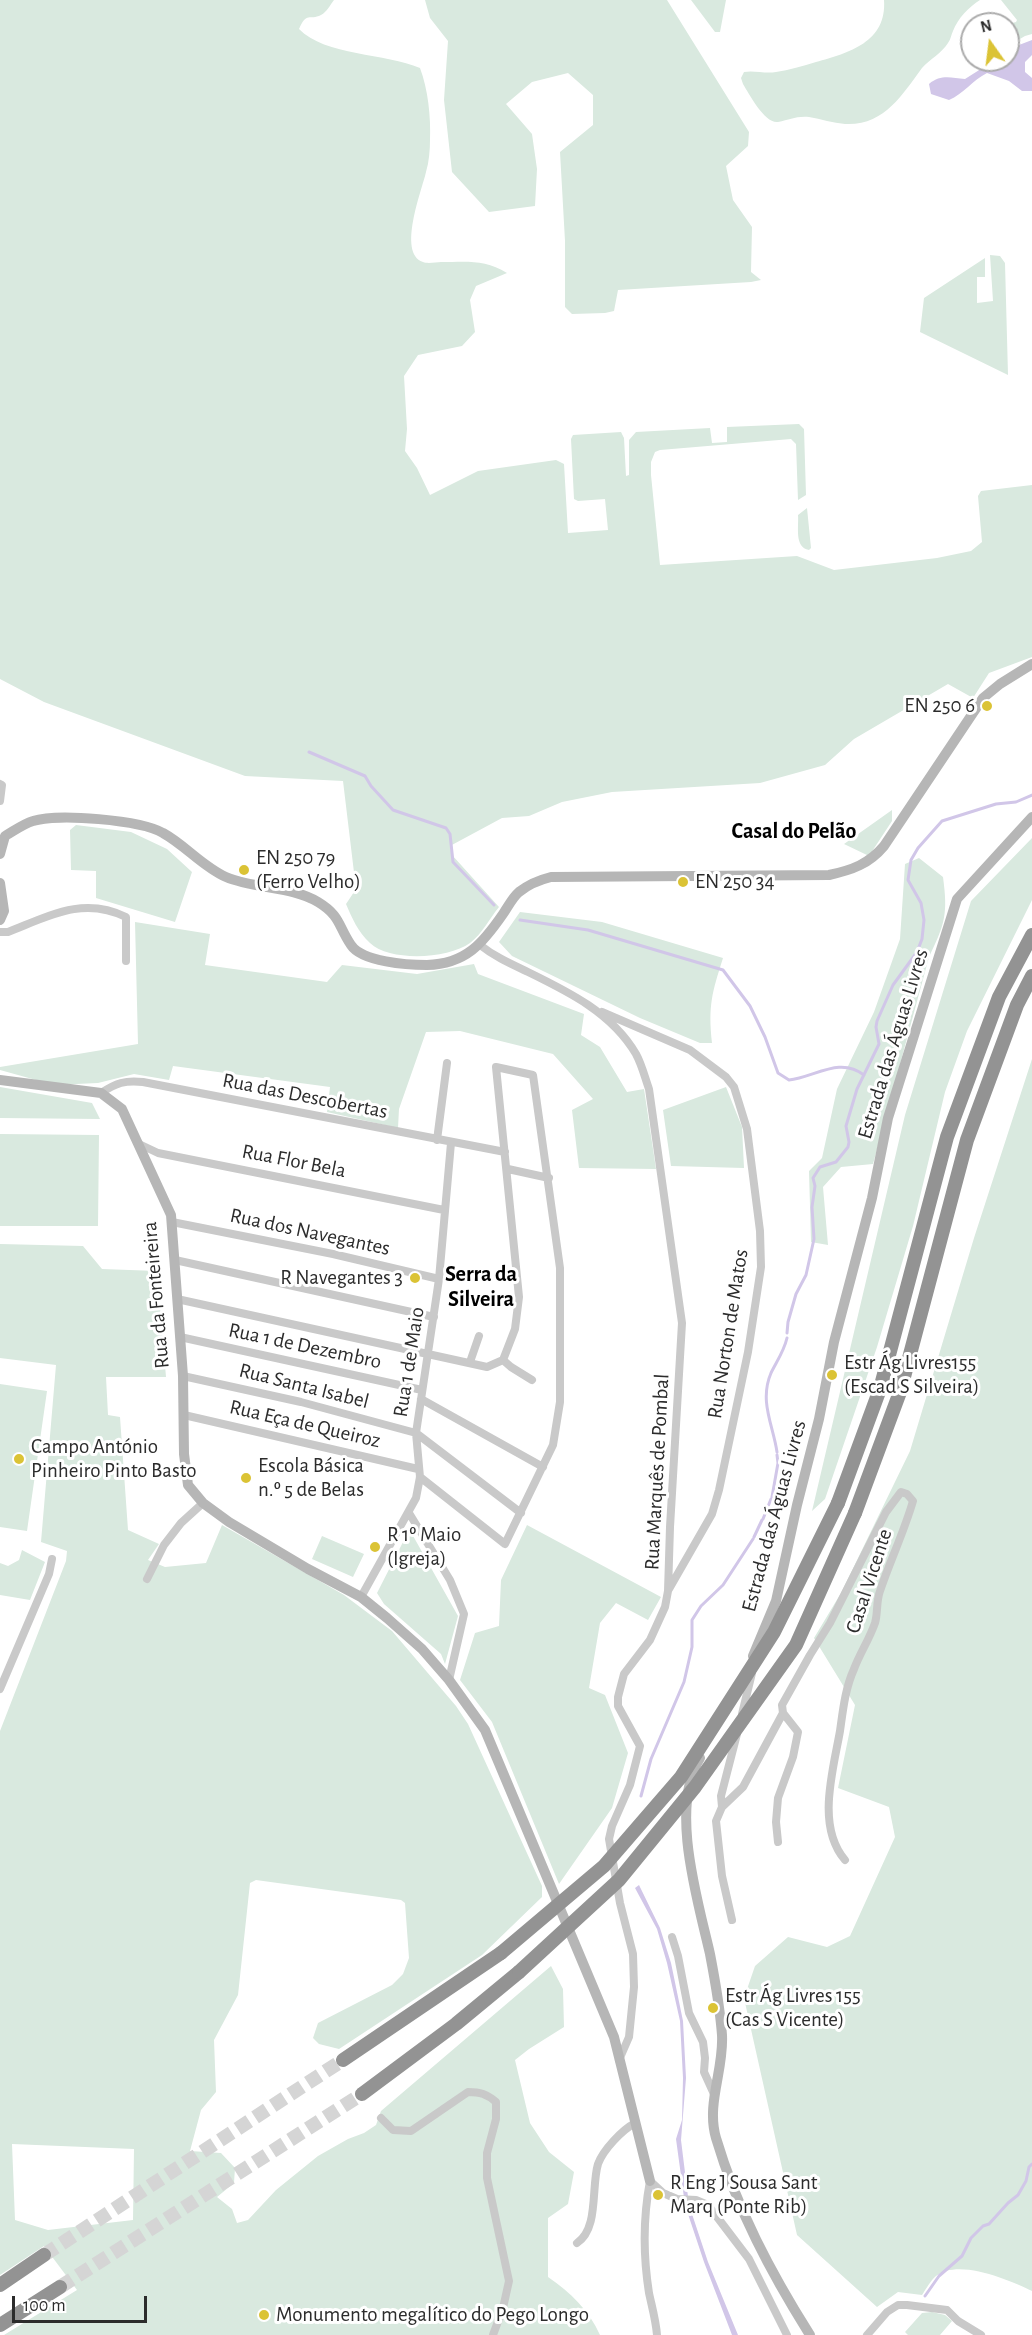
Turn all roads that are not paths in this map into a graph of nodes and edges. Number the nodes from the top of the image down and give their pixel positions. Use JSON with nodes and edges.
{"nodes":[{"id":1,"x":1032,"y":664,"type":"edge"},
{"id":2,"x":0,"y":784,"type":"edge"},
{"id":3,"x":0,"y":801,"type":"edge"},
{"id":4,"x":1032,"y":817,"type":"edge"},
{"id":5,"x":3,"y":833,"type":"edge"},
{"id":6,"x":0,"y":854,"type":"edge"},
{"id":7,"x":0,"y":883,"type":"edge"},
{"id":8,"x":0,"y":920,"type":"edge"},
{"id":9,"x":0,"y":932,"type":"edge"},
{"id":10,"x":1032,"y":935,"type":"edge"},
{"id":11,"x":480,"y":945,"type":"junction"},
{"id":12,"x":126,"y":961,"type":"dead end"},
{"id":13,"x":1032,"y":976,"type":"edge"},
{"id":14,"x":597,"y":1009,"type":"junction"},
{"id":15,"x":447,"y":1063,"type":"dead end"},
{"id":16,"x":0,"y":1080,"type":"edge"},
{"id":17,"x":101,"y":1093,"type":"junction"},
{"id":18,"x":437,"y":1140,"type":"junction"},
{"id":19,"x":451,"y":1143,"type":"junction"},
{"id":20,"x":139,"y":1144,"type":"junction"},
{"id":21,"x":505,"y":1152,"type":"junction"},
{"id":22,"x":508,"y":1169,"type":"junction"},
{"id":23,"x":549,"y":1178,"type":"junction"},
{"id":24,"x":444,"y":1210,"type":"junction"},
{"id":25,"x":172,"y":1222,"type":"junction"},
{"id":26,"x":176,"y":1260,"type":"junction"},
{"id":27,"x":439,"y":1279,"type":"junction"},
{"id":28,"x":177,"y":1299,"type":"junction"},
{"id":29,"x":434,"y":1317,"type":"junction"},
{"id":30,"x":478,"y":1336,"type":"dead end"},
{"id":31,"x":180,"y":1337,"type":"junction"},
{"id":32,"x":429,"y":1352,"type":"junction"},
{"id":33,"x":503,"y":1360,"type":"junction"},
{"id":34,"x":470,"y":1362,"type":"junction"},
{"id":35,"x":183,"y":1376,"type":"junction"},
{"id":36,"x":532,"y":1380,"type":"dead end"},
{"id":37,"x":422,"y":1390,"type":"junction"},
{"id":38,"x":421,"y":1399,"type":"junction"},
{"id":39,"x":184,"y":1415,"type":"junction"},
{"id":40,"x":416,"y":1433,"type":"junction"},
{"id":41,"x":543,"y":1467,"type":"junction"},
{"id":42,"x":419,"y":1473,"type":"junction"},
{"id":43,"x":204,"y":1503,"type":"junction"},
{"id":44,"x":409,"y":1513,"type":"junction"},
{"id":45,"x":521,"y":1513,"type":"junction"},
{"id":46,"x":52,"y":1559,"type":"dead end"},
{"id":47,"x":147,"y":1579,"type":"dead end"},
{"id":48,"x":668,"y":1591,"type":"junction"},
{"id":49,"x":361,"y":1597,"type":"junction"},
{"id":50,"x":755,"y":1651,"type":"junction"},
{"id":51,"x":449,"y":1680,"type":"junction"},
{"id":52,"x":0,"y":1689,"type":"edge"},
{"id":53,"x":783,"y":1713,"type":"junction"},
{"id":54,"x":722,"y":1808,"type":"junction"},
{"id":55,"x":778,"y":1842,"type":"dead end"},
{"id":56,"x":845,"y":1860,"type":"dead end"},
{"id":57,"x":732,"y":1920,"type":"dead end"},
{"id":58,"x":672,"y":1937,"type":"dead end"},
{"id":59,"x":343,"y":2060,"type":"tunnel mouth"},
{"id":60,"x":619,"y":2060,"type":"junction"},
{"id":61,"x":362,"y":2094,"type":"tunnel mouth"},
{"id":62,"x":715,"y":2096,"type":"junction"},
{"id":63,"x":381,"y":2118,"type":"dead end"},
{"id":64,"x":635,"y":2123,"type":"junction"},
{"id":65,"x":650,"y":2181,"type":"junction"},
{"id":66,"x":577,"y":2243,"type":"dead end"},
{"id":67,"x":44,"y":2255,"type":"tunnel mouth"},
{"id":68,"x":0,"y":2285,"type":"edge"},
{"id":69,"x":60,"y":2287,"type":"tunnel mouth"},
{"id":70,"x":0,"y":2325,"type":"edge"},
{"id":71,"x":493,"y":2335,"type":"edge"},
{"id":72,"x":657,"y":2335,"type":"edge"},
{"id":73,"x":786,"y":2335,"type":"edge"},
{"id":74,"x":810,"y":2335,"type":"edge"},
{"id":75,"x":867,"y":2335,"type":"edge"},
{"id":76,"x":981,"y":2335,"type":"edge"}],
"edges":[{"from":1,"to":11,"type":"street"},
{"from":2,"to":3,"type":"street"},
{"from":4,"to":50,"type":"street","name":"Estrada das Águas Livres"},
{"from":5,"to":6,"type":"street"},
{"from":5,"to":11,"type":"street"},
{"from":7,"to":8,"type":"street"},
{"from":9,"to":12,"type":"street"},
{"from":10,"to":59,"type":"highway","bridge":true},
{"from":11,"to":14,"type":"street","name":"Rua Marquês de Pombal"},
{"from":13,"to":61,"type":"highway","bridge":true},
{"from":14,"to":48,"type":"street","name":"Rua Marquês de Pombal"},
{"from":14,"to":48,"type":"street","name":"Rua Norton de Matos"},
{"from":15,"to":18,"type":"street"},
{"from":16,"to":17,"type":"street"},
{"from":17,"to":18,"type":"street","name":"Rua das Descobertas"},
{"from":17,"to":20,"type":"street","name":"Rua da Fonteireira"},
{"from":18,"to":19,"type":"street","name":"Rua das Descobertas"},
{"from":19,"to":21,"type":"street","name":"Rua das Descobertas"},
{"from":19,"to":24,"type":"street","name":"Rua 1 de Maio"},
{"from":20,"to":24,"type":"street","name":"Rua Flor Bela"},
{"from":20,"to":25,"type":"street","name":"Rua da Fonteireira"},
{"from":21,"to":22,"type":"street"},
{"from":21,"to":23,"type":"street"},
{"from":22,"to":23,"type":"street"},
{"from":22,"to":33,"type":"street"},
{"from":23,"to":41,"type":"street"},
{"from":24,"to":27,"type":"street","name":"Rua 1 de Maio"},
{"from":25,"to":26,"type":"street","name":"Rua da Fonteireira"},
{"from":25,"to":27,"type":"street","name":"Rua dos Navegantes"},
{"from":26,"to":28,"type":"street","name":"Rua da Fonteireira"},
{"from":26,"to":29,"type":"street"},
{"from":27,"to":29,"type":"street","name":"Rua 1 de Maio"},
{"from":28,"to":31,"type":"street","name":"Rua da Fonteireira"},
{"from":28,"to":32,"type":"street"},
{"from":29,"to":32,"type":"street","name":"Rua 1 de Maio"},
{"from":30,"to":34,"type":"street"},
{"from":31,"to":35,"type":"street","name":"Rua da Fonteireira"},
{"from":31,"to":37,"type":"street","name":"Rua 1 de Dezembro"},
{"from":32,"to":34,"type":"street"},
{"from":32,"to":37,"type":"street","name":"Rua 1 de Maio"},
{"from":33,"to":34,"type":"street"},
{"from":33,"to":36,"type":"street"},
{"from":35,"to":39,"type":"street","name":"Rua da Fonteireira"},
{"from":35,"to":40,"type":"street","name":"Rua Santa Isabel"},
{"from":37,"to":38,"type":"street","name":"Rua 1 de Maio"},
{"from":38,"to":40,"type":"street","name":"Rua 1 de Maio"},
{"from":38,"to":41,"type":"street"},
{"from":39,"to":42,"type":"street","name":"Rua Eça de Queiroz"},
{"from":39,"to":43,"type":"street","name":"Rua da Fonteireira"},
{"from":40,"to":42,"type":"street","name":"Rua 1 de Maio"},
{"from":40,"to":45,"type":"street"},
{"from":41,"to":45,"type":"street"},
{"from":42,"to":44,"type":"street","name":"Rua 1 de Maio"},
{"from":42,"to":45,"type":"street"},
{"from":43,"to":47,"type":"street"},
{"from":43,"to":49,"type":"street","name":"Rua da Fonteireira"},
{"from":44,"to":49,"type":"street","name":"Rua 1 de Maio"},
{"from":44,"to":51,"type":"street"},
{"from":46,"to":52,"type":"street"},
{"from":48,"to":60,"type":"street","name":"Rua Marquês de Pombal"},
{"from":49,"to":51,"type":"street","name":"Rua da Fonteireira"},
{"from":50,"to":54,"type":"street"},
{"from":50,"to":62,"type":"street","name":"Estrada das Águas Livres"},
{"from":51,"to":60,"type":"street","name":"Rua da Fonteireira"},
{"from":53,"to":54,"type":"street","name":"Casal Vicente"},
{"from":53,"to":55,"type":"street"},
{"from":53,"to":56,"type":"street","name":"Casal Vicente"},
{"from":54,"to":57,"type":"street"},
{"from":58,"to":62,"type":"street"},
{"from":60,"to":64,"type":"street","name":"Rua da Fonteireira"},
{"from":62,"to":74,"type":"street","name":"Estrada das Águas Livres"},
{"from":63,"to":71,"type":"street"},
{"from":64,"to":65,"type":"street","name":"Rua da Fonteireira"},
{"from":64,"to":66,"type":"street"},
{"from":65,"to":72,"type":"street"},
{"from":65,"to":73,"type":"street"},
{"from":67,"to":68,"type":"highway"},
{"from":69,"to":70,"type":"highway"},
{"from":75,"to":76,"type":"street"}]}
